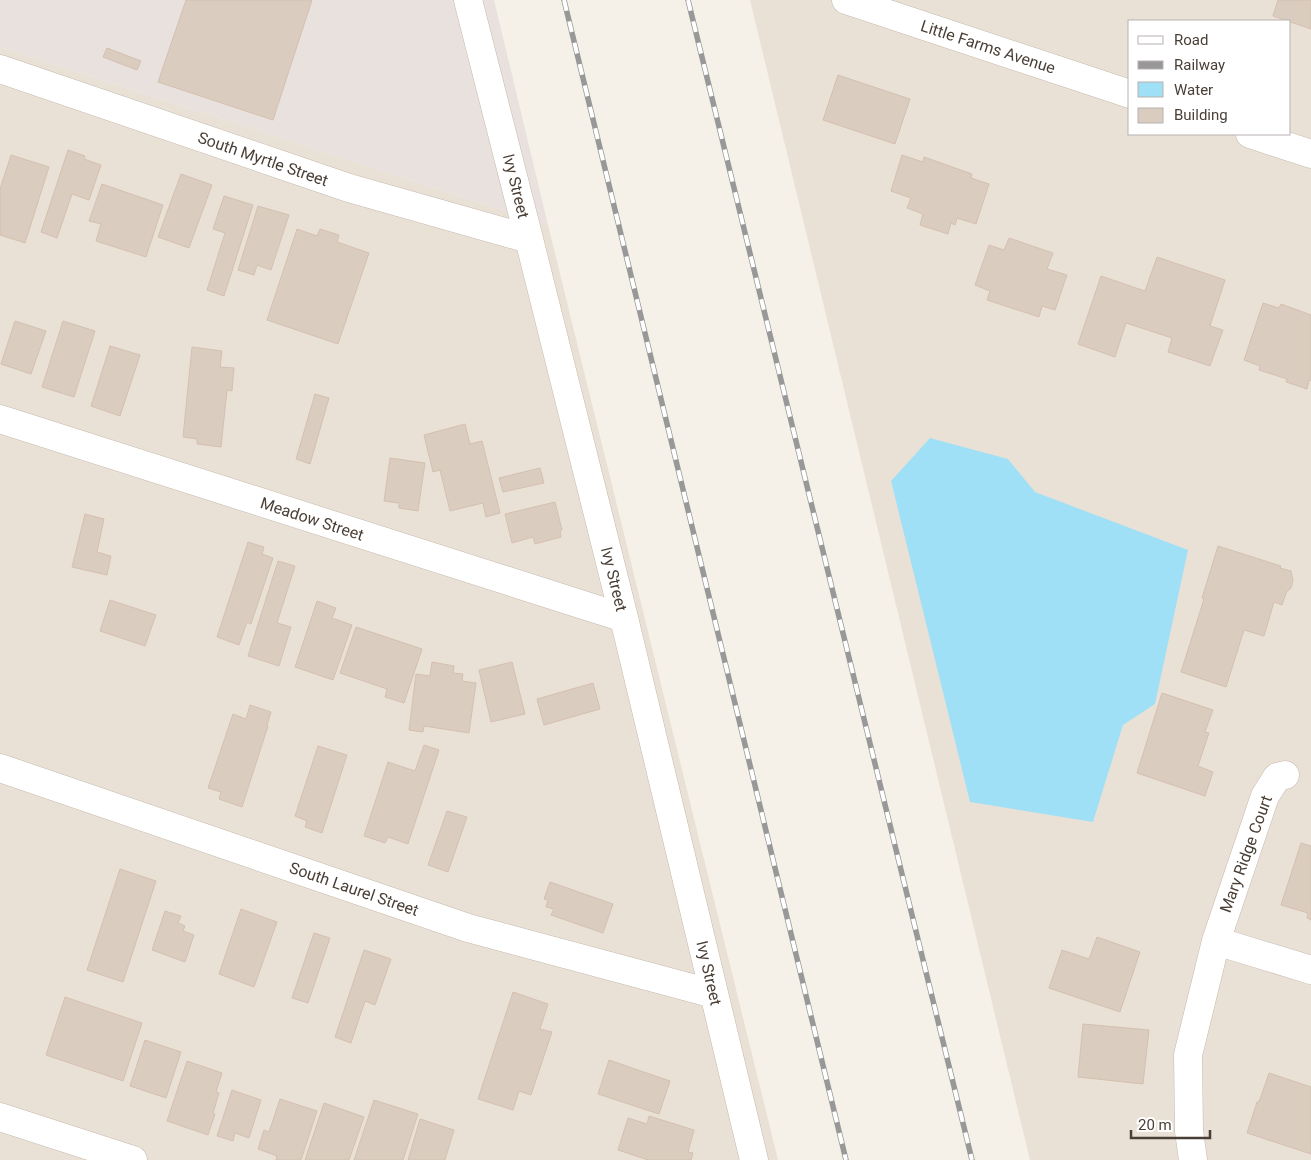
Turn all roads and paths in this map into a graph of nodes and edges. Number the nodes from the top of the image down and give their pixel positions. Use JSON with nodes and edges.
{"nodes":[{"id":1,"x":468,"y":0,"type":"edge"},
{"id":2,"x":846,"y":0,"type":"edge"},
{"id":3,"x":0,"y":69,"type":"edge"},
{"id":4,"x":1128,"y":93,"type":"edge"},
{"id":5,"x":1253,"y":135,"type":"edge"},
{"id":6,"x":1311,"y":154,"type":"edge"},
{"id":7,"x":529,"y":239,"type":"junction"},
{"id":8,"x":0,"y":419,"type":"edge"},
{"id":9,"x":624,"y":618,"type":"junction"},
{"id":10,"x":0,"y":768,"type":"edge"},
{"id":11,"x":1285,"y":774,"type":"dead end"},
{"id":12,"x":1216,"y":941,"type":"junction"},
{"id":13,"x":1311,"y":970,"type":"edge"},
{"id":14,"x":714,"y":994,"type":"junction"},
{"id":15,"x":0,"y":1117,"type":"edge"},
{"id":16,"x":133,"y":1160,"type":"edge"},
{"id":17,"x":754,"y":1160,"type":"edge"},
{"id":18,"x":1193,"y":1160,"type":"edge"}],
"edges":[{"from":1,"to":7,"type":"street","name":"Ivy Street"},
{"from":2,"to":4,"type":"street","name":"Little Farms Avenue"},
{"from":3,"to":7,"type":"street","name":"South Myrtle Street"},
{"from":5,"to":6,"type":"street"},
{"from":7,"to":9,"type":"street","name":"Ivy Street"},
{"from":8,"to":9,"type":"street","name":"Meadow Street"},
{"from":9,"to":14,"type":"street","name":"Ivy Street"},
{"from":10,"to":14,"type":"street","name":"South Laurel Street"},
{"from":11,"to":12,"type":"street","name":"Mary Ridge Court"},
{"from":12,"to":13,"type":"street"},
{"from":12,"to":18,"type":"street","name":"Mary Ridge Court"},
{"from":14,"to":17,"type":"street","name":"Ivy Street"},
{"from":15,"to":16,"type":"street"}]}
